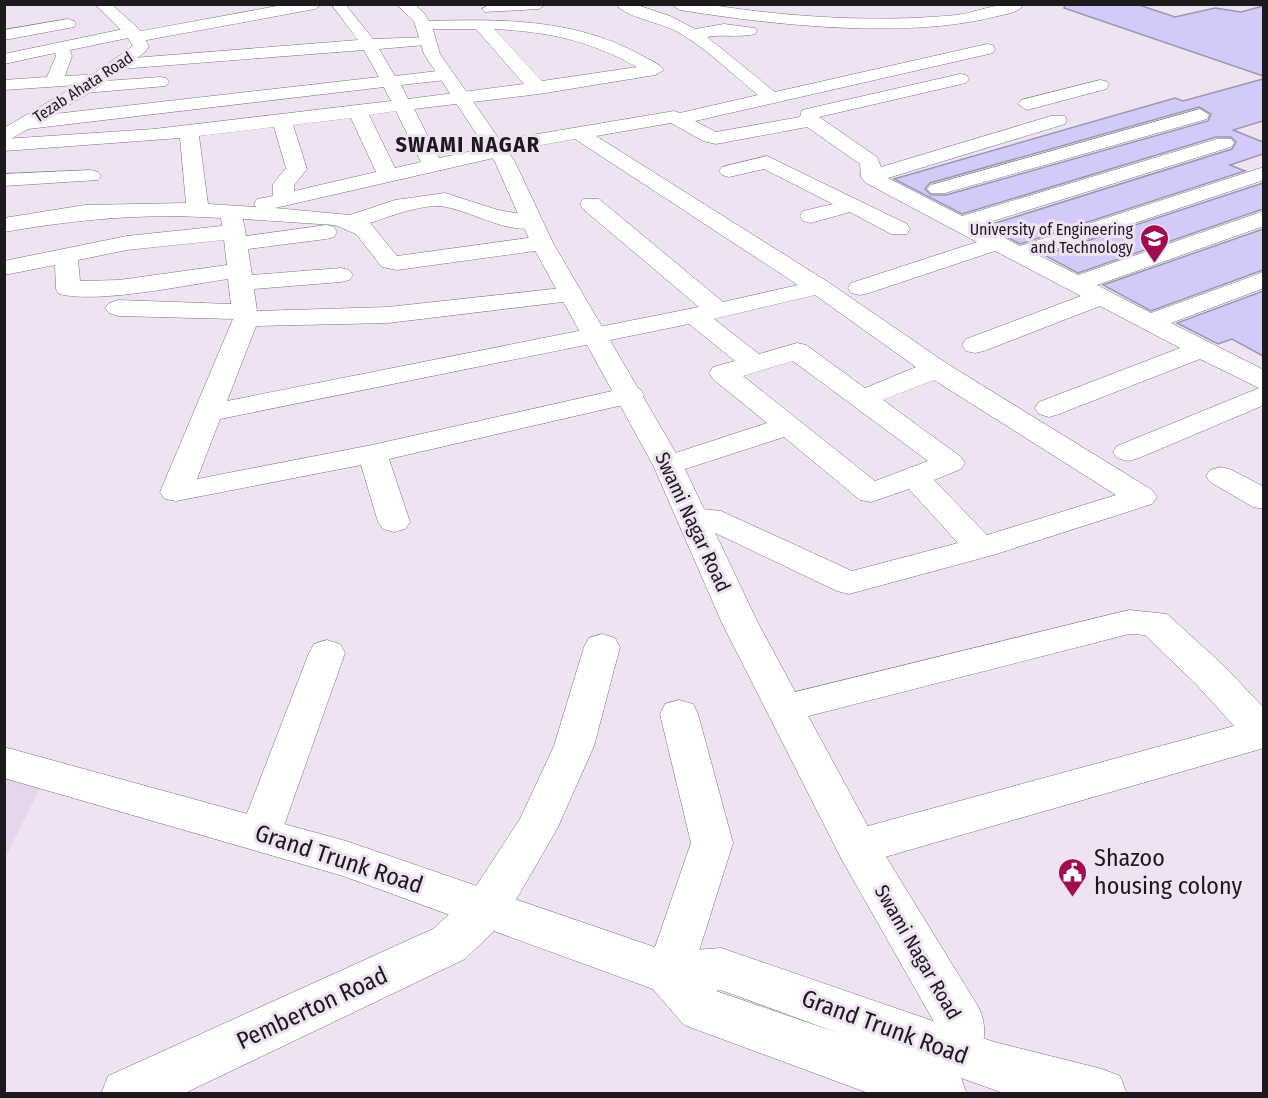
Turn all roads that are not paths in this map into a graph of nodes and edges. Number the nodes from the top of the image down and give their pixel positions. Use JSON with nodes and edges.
{"nodes":[{"id":1,"x":315,"y":4,"type":"edge"},
{"id":2,"x":539,"y":4,"type":"edge"},
{"id":3,"x":885,"y":4,"type":"edge"},
{"id":4,"x":1010,"y":4,"type":"edge"},
{"id":5,"x":680,"y":5,"type":"edge"},
{"id":6,"x":338,"y":6,"type":"edge"},
{"id":7,"x":623,"y":11,"type":"edge"},
{"id":8,"x":93,"y":15,"type":"edge"},
{"id":9,"x":582,"y":20,"type":"dead end"},
{"id":10,"x":416,"y":21,"type":"edge"},
{"id":11,"x":907,"y":22,"type":"junction"},
{"id":12,"x":380,"y":25,"type":"dead end"},
{"id":13,"x":481,"y":25,"type":"junction"},
{"id":14,"x":358,"y":27,"type":"junction"},
{"id":15,"x":131,"y":29,"type":"junction"},
{"id":16,"x":335,"y":29,"type":"dead end"},
{"id":17,"x":541,"y":29,"type":"junction"},
{"id":18,"x":4,"y":35,"type":"edge"},
{"id":19,"x":692,"y":35,"type":"junction"},
{"id":20,"x":209,"y":40,"type":"dead end"},
{"id":21,"x":945,"y":41,"type":"dead end"},
{"id":22,"x":497,"y":42,"type":"junction"},
{"id":23,"x":525,"y":43,"type":"dead end"},
{"id":24,"x":61,"y":48,"type":"junction"},
{"id":25,"x":709,"y":49,"type":"junction"},
{"id":26,"x":373,"y":52,"type":"junction"},
{"id":27,"x":4,"y":59,"type":"edge"},
{"id":28,"x":120,"y":64,"type":"junction"},
{"id":29,"x":577,"y":67,"type":"dead end"},
{"id":30,"x":284,"y":69,"type":"dead end"},
{"id":31,"x":960,"y":79,"type":"dead end"},
{"id":32,"x":181,"y":80,"type":"dead end"},
{"id":33,"x":591,"y":80,"type":"junction"},
{"id":34,"x":388,"y":81,"type":"junction"},
{"id":35,"x":54,"y":82,"type":"junction"},
{"id":36,"x":92,"y":83,"type":"junction"},
{"id":37,"x":4,"y":85,"type":"edge"},
{"id":38,"x":1100,"y":85,"type":"dead end"},
{"id":39,"x":455,"y":86,"type":"junction"},
{"id":40,"x":538,"y":89,"type":"junction"},
{"id":41,"x":773,"y":97,"type":"junction"},
{"id":42,"x":401,"y":105,"type":"junction"},
{"id":43,"x":358,"y":112,"type":"junction"},
{"id":44,"x":1200,"y":115,"type":"dead end"},
{"id":45,"x":810,"y":118,"type":"junction"},
{"id":46,"x":678,"y":119,"type":"junction"},
{"id":47,"x":282,"y":122,"type":"junction"},
{"id":48,"x":28,"y":123,"type":"junction"},
{"id":49,"x":189,"y":131,"type":"junction"},
{"id":50,"x":580,"y":134,"type":"junction"},
{"id":51,"x":1016,"y":134,"type":"junction"},
{"id":52,"x":4,"y":137,"type":"edge"},
{"id":53,"x":108,"y":139,"type":"junction"},
{"id":54,"x":1112,"y":140,"type":"junction"},
{"id":55,"x":990,"y":141,"type":"junction"},
{"id":56,"x":1224,"y":143,"type":"dead end"},
{"id":57,"x":4,"y":145,"type":"edge"},
{"id":58,"x":497,"y":149,"type":"junction"},
{"id":59,"x":48,"y":154,"type":"dead end"},
{"id":60,"x":1064,"y":154,"type":"junction"},
{"id":61,"x":1037,"y":162,"type":"junction"},
{"id":62,"x":1163,"y":162,"type":"junction"},
{"id":63,"x":433,"y":166,"type":"junction"},
{"id":64,"x":1010,"y":169,"type":"junction"},
{"id":65,"x":729,"y":171,"type":"dead end"},
{"id":66,"x":1263,"y":173,"type":"edge"},
{"id":67,"x":91,"y":176,"type":"junction"},
{"id":68,"x":388,"y":176,"type":"junction"},
{"id":69,"x":794,"y":176,"type":"junction"},
{"id":70,"x":35,"y":179,"type":"junction"},
{"id":71,"x":4,"y":180,"type":"edge"},
{"id":72,"x":880,"y":182,"type":"junction"},
{"id":73,"x":760,"y":185,"type":"dead end"},
{"id":74,"x":1218,"y":188,"type":"junction"},
{"id":75,"x":938,"y":189,"type":"dead end"},
{"id":76,"x":1062,"y":193,"type":"junction"},
{"id":77,"x":284,"y":199,"type":"junction"},
{"id":78,"x":1034,"y":202,"type":"junction"},
{"id":79,"x":849,"y":203,"type":"junction"},
{"id":80,"x":591,"y":204,"type":"dead end"},
{"id":81,"x":198,"y":210,"type":"junction"},
{"id":82,"x":1153,"y":210,"type":"junction"},
{"id":83,"x":1263,"y":210,"type":"edge"},
{"id":84,"x":74,"y":214,"type":"junction"},
{"id":85,"x":811,"y":216,"type":"dead end"},
{"id":86,"x":1263,"y":218,"type":"edge"},
{"id":87,"x":961,"y":224,"type":"junction"},
{"id":88,"x":4,"y":225,"type":"edge"},
{"id":89,"x":355,"y":225,"type":"junction"},
{"id":90,"x":234,"y":229,"type":"junction"},
{"id":91,"x":899,"y":229,"type":"dead end"},
{"id":92,"x":1091,"y":231,"type":"junction"},
{"id":93,"x":537,"y":232,"type":"junction"},
{"id":94,"x":1212,"y":236,"type":"junction"},
{"id":95,"x":997,"y":243,"type":"junction"},
{"id":96,"x":1019,"y":254,"type":"junction"},
{"id":97,"x":66,"y":255,"type":"junction"},
{"id":98,"x":1147,"y":259,"type":"junction"},
{"id":99,"x":4,"y":268,"type":"edge"},
{"id":100,"x":341,"y":275,"type":"dead end"},
{"id":101,"x":240,"y":276,"type":"junction"},
{"id":102,"x":1263,"y":279,"type":"edge"},
{"id":103,"x":1077,"y":284,"type":"junction"},
{"id":104,"x":819,"y":286,"type":"junction"},
{"id":105,"x":860,"y":288,"type":"dead end"},
{"id":106,"x":571,"y":294,"type":"junction"},
{"id":107,"x":1101,"y":297,"type":"junction"},
{"id":108,"x":118,"y":308,"type":"dead end"},
{"id":109,"x":706,"y":313,"type":"junction"},
{"id":110,"x":245,"y":316,"type":"junction"},
{"id":111,"x":1149,"y":322,"type":"junction"},
{"id":112,"x":593,"y":336,"type":"junction"},
{"id":113,"x":975,"y":345,"type":"dead end"},
{"id":114,"x":1201,"y":349,"type":"junction"},
{"id":115,"x":755,"y":364,"type":"junction"},
{"id":116,"x":936,"y":369,"type":"junction"},
{"id":117,"x":1263,"y":381,"type":"edge"},
{"id":118,"x":630,"y":395,"type":"junction"},
{"id":119,"x":1263,"y":395,"type":"edge"},
{"id":120,"x":862,"y":399,"type":"junction"},
{"id":121,"x":1049,"y":408,"type":"dead end"},
{"id":122,"x":208,"y":413,"type":"junction"},
{"id":123,"x":788,"y":426,"type":"junction"},
{"id":124,"x":1128,"y":452,"type":"dead end"},
{"id":125,"x":372,"y":454,"type":"junction"},
{"id":126,"x":668,"y":465,"type":"junction"},
{"id":127,"x":914,"y":476,"type":"junction"},
{"id":128,"x":1221,"y":476,"type":"dead end"},
{"id":129,"x":1263,"y":500,"type":"edge"},
{"id":130,"x":692,"y":518,"type":"junction"},
{"id":131,"x":393,"y":522,"type":"dead end"},
{"id":132,"x":981,"y":548,"type":"junction"},
{"id":133,"x":602,"y":647,"type":"dead end"},
{"id":134,"x":327,"y":653,"type":"dead end"},
{"id":135,"x":784,"y":708,"type":"junction"},
{"id":136,"x":679,"y":714,"type":"dead end"},
{"id":137,"x":4,"y":762,"type":"edge"},
{"id":138,"x":261,"y":834,"type":"junction"},
{"id":139,"x":857,"y":847,"type":"junction"},
{"id":140,"x":487,"y":908,"type":"junction"},
{"id":141,"x":669,"y":973,"type":"junction"},
{"id":142,"x":949,"y":1073,"type":"edge"},
{"id":143,"x":126,"y":1094,"type":"edge"},
{"id":144,"x":1102,"y":1094,"type":"edge"}],
"edges":[{"from":1,"to":15,"type":"street"},
{"from":2,"to":10,"type":"street"},
{"from":3,"to":11,"type":"street"},
{"from":4,"to":11,"type":"street"},
{"from":5,"to":11,"type":"street"},
{"from":6,"to":14,"type":"street"},
{"from":7,"to":19,"type":"street"},
{"from":8,"to":15,"type":"street"},
{"from":8,"to":18,"type":"street"},
{"from":9,"to":17,"type":"street"},
{"from":10,"to":13,"type":"street"},
{"from":10,"to":26,"type":"street"},
{"from":10,"to":39,"type":"street","name":"Swami Nagar Road"},
{"from":12,"to":14,"type":"street"},
{"from":13,"to":17,"type":"street"},
{"from":13,"to":22,"type":"street"},
{"from":14,"to":16,"type":"street"},
{"from":14,"to":26,"type":"street"},
{"from":15,"to":20,"type":"street"},
{"from":15,"to":24,"type":"street"},
{"from":15,"to":28,"type":"street","name":"Tezab Ahata Road"},
{"from":17,"to":33,"type":"street"},
{"from":19,"to":25,"type":"street"},
{"from":19,"to":25,"type":"street"},
{"from":21,"to":41,"type":"street"},
{"from":22,"to":23,"type":"street"},
{"from":22,"to":40,"type":"street"},
{"from":24,"to":27,"type":"street"},
{"from":24,"to":35,"type":"street"},
{"from":25,"to":41,"type":"street"},
{"from":26,"to":28,"type":"street"},
{"from":26,"to":30,"type":"street"},
{"from":26,"to":34,"type":"street"},
{"from":28,"to":36,"type":"street","name":"Tezab Ahata Road"},
{"from":29,"to":33,"type":"street"},
{"from":31,"to":45,"type":"street"},
{"from":32,"to":36,"type":"street"},
{"from":33,"to":40,"type":"street"},
{"from":34,"to":39,"type":"street"},
{"from":34,"to":42,"type":"street"},
{"from":34,"to":48,"type":"street"},
{"from":35,"to":36,"type":"street"},
{"from":35,"to":37,"type":"street"},
{"from":36,"to":48,"type":"street","name":"Tezab Ahata Road"},
{"from":38,"to":51,"type":"street"},
{"from":39,"to":40,"type":"street"},
{"from":39,"to":42,"type":"street"},
{"from":39,"to":58,"type":"street","name":"Swami Nagar Road"},
{"from":41,"to":45,"type":"street"},
{"from":41,"to":46,"type":"street"},
{"from":42,"to":43,"type":"street"},
{"from":42,"to":63,"type":"street"},
{"from":43,"to":47,"type":"street"},
{"from":43,"to":68,"type":"street"},
{"from":44,"to":54,"type":"street"},
{"from":45,"to":46,"type":"street"},
{"from":45,"to":72,"type":"street"},
{"from":46,"to":50,"type":"street"},
{"from":47,"to":49,"type":"street"},
{"from":47,"to":77,"type":"street"},
{"from":48,"to":52,"type":"street","name":"Tezab Ahata Road"},
{"from":49,"to":53,"type":"street"},
{"from":49,"to":81,"type":"street"},
{"from":50,"to":58,"type":"street"},
{"from":50,"to":104,"type":"street"},
{"from":51,"to":55,"type":"street"},
{"from":51,"to":60,"type":"street"},
{"from":53,"to":57,"type":"street"},
{"from":53,"to":67,"type":"street"},
{"from":54,"to":60,"type":"street"},
{"from":54,"to":62,"type":"street"},
{"from":55,"to":61,"type":"street"},
{"from":55,"to":72,"type":"street"},
{"from":56,"to":62,"type":"street"},
{"from":58,"to":63,"type":"street"},
{"from":58,"to":93,"type":"street","name":"Swami Nagar Road"},
{"from":59,"to":70,"type":"street"},
{"from":60,"to":61,"type":"street"},
{"from":61,"to":64,"type":"street"},
{"from":62,"to":74,"type":"street"},
{"from":62,"to":76,"type":"street"},
{"from":63,"to":68,"type":"street"},
{"from":64,"to":75,"type":"street"},
{"from":64,"to":76,"type":"street"},
{"from":65,"to":69,"type":"street"},
{"from":66,"to":74,"type":"street"},
{"from":67,"to":70,"type":"street"},
{"from":67,"to":84,"type":"street"},
{"from":68,"to":77,"type":"street"},
{"from":69,"to":73,"type":"street"},
{"from":69,"to":79,"type":"street"},
{"from":70,"to":71,"type":"street"},
{"from":72,"to":79,"type":"street"},
{"from":72,"to":87,"type":"street"},
{"from":74,"to":82,"type":"street"},
{"from":74,"to":83,"type":"street"},
{"from":76,"to":78,"type":"street"},
{"from":77,"to":90,"type":"street"},
{"from":78,"to":87,"type":"street"},
{"from":78,"to":92,"type":"street"},
{"from":79,"to":85,"type":"street"},
{"from":79,"to":91,"type":"street"},
{"from":80,"to":109,"type":"street"},
{"from":81,"to":84,"type":"street"},
{"from":81,"to":90,"type":"street"},
{"from":82,"to":92,"type":"street"},
{"from":82,"to":94,"type":"street"},
{"from":84,"to":88,"type":"street"},
{"from":86,"to":94,"type":"street"},
{"from":87,"to":95,"type":"street"},
{"from":89,"to":90,"type":"street"},
{"from":89,"to":90,"type":"street"},
{"from":89,"to":93,"type":"street"},
{"from":89,"to":93,"type":"street"},
{"from":90,"to":97,"type":"street"},
{"from":90,"to":101,"type":"street"},
{"from":92,"to":96,"type":"street"},
{"from":92,"to":98,"type":"street"},
{"from":93,"to":106,"type":"street","name":"Swami Nagar Road"},
{"from":94,"to":98,"type":"street"},
{"from":95,"to":96,"type":"street"},
{"from":95,"to":105,"type":"street"},
{"from":96,"to":103,"type":"street"},
{"from":97,"to":99,"type":"street"},
{"from":97,"to":101,"type":"street"},
{"from":98,"to":103,"type":"street"},
{"from":100,"to":101,"type":"street"},
{"from":101,"to":110,"type":"street"},
{"from":102,"to":111,"type":"street"},
{"from":103,"to":107,"type":"street"},
{"from":104,"to":109,"type":"street"},
{"from":104,"to":116,"type":"street"},
{"from":106,"to":110,"type":"street"},
{"from":106,"to":112,"type":"street","name":"Swami Nagar Road"},
{"from":107,"to":111,"type":"street"},
{"from":107,"to":113,"type":"street"},
{"from":108,"to":110,"type":"street"},
{"from":109,"to":112,"type":"street"},
{"from":109,"to":115,"type":"street"},
{"from":110,"to":122,"type":"street"},
{"from":111,"to":114,"type":"street"},
{"from":112,"to":118,"type":"street","name":"Swami Nagar Road"},
{"from":112,"to":122,"type":"street"},
{"from":114,"to":117,"type":"street"},
{"from":114,"to":121,"type":"street"},
{"from":115,"to":120,"type":"street"},
{"from":115,"to":123,"type":"street"},
{"from":116,"to":120,"type":"street"},
{"from":116,"to":132,"type":"street"},
{"from":118,"to":125,"type":"street"},
{"from":118,"to":126,"type":"street","name":"Swami Nagar Road"},
{"from":119,"to":124,"type":"street"},
{"from":120,"to":127,"type":"street"},
{"from":122,"to":125,"type":"street"},
{"from":123,"to":126,"type":"street"},
{"from":123,"to":127,"type":"street"},
{"from":125,"to":131,"type":"street"},
{"from":126,"to":130,"type":"street","name":"Swami Nagar Road"},
{"from":127,"to":132,"type":"street"},
{"from":128,"to":129,"type":"street"},
{"from":130,"to":132,"type":"street"},
{"from":130,"to":135,"type":"street","name":"Swami Nagar Road"},
{"from":133,"to":140,"type":"street","name":"Pemberton Road"},
{"from":134,"to":138,"type":"street"},
{"from":135,"to":139,"type":"street","name":"Swami Nagar Road"},
{"from":135,"to":139,"type":"street"},
{"from":136,"to":141,"type":"street"},
{"from":137,"to":138,"type":"street","name":"Grand Trunk Road"},
{"from":138,"to":140,"type":"street","name":"Grand Trunk Road"},
{"from":139,"to":142,"type":"street","name":"Swami Nagar Road"},
{"from":140,"to":141,"type":"street","name":"Grand Trunk Road"},
{"from":140,"to":143,"type":"street","name":"Pemberton Road"},
{"from":141,"to":142,"type":"street","name":"Grand Trunk Road"},
{"from":142,"to":144,"type":"street","name":"Grand Trunk Road"}]}
